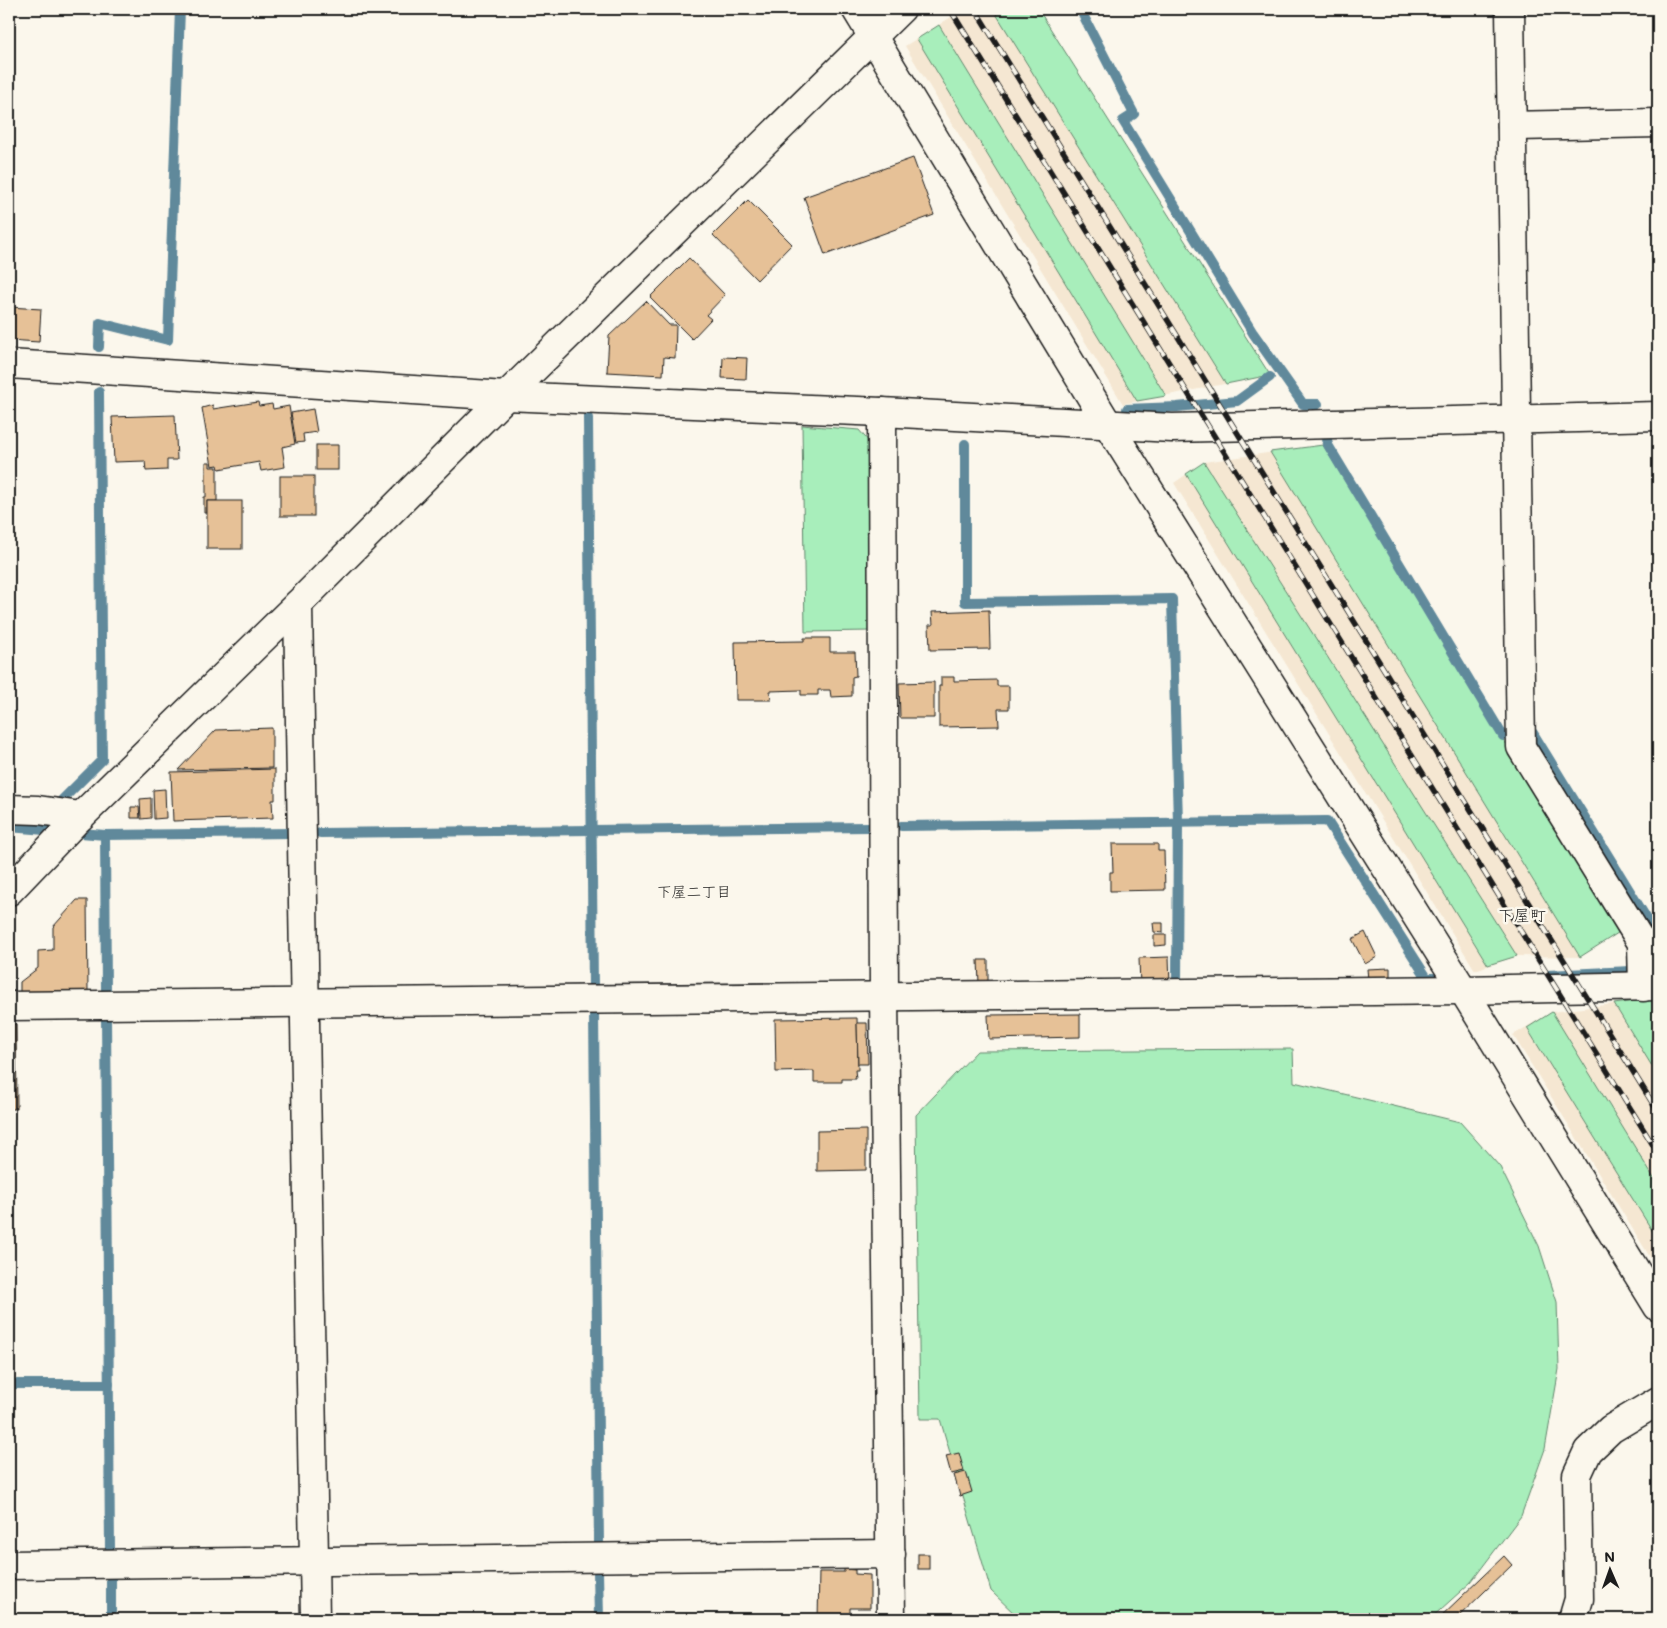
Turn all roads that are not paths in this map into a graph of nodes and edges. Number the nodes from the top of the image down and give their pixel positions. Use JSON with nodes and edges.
{"nodes":[{"id":1,"x":856,"y":9,"type":"edge"},
{"id":2,"x":901,"y":9,"type":"edge"},
{"id":3,"x":1510,"y":9,"type":"edge"},
{"id":4,"x":874,"y":36,"type":"junction"},
{"id":5,"x":1658,"y":123,"type":"edge"},
{"id":6,"x":1512,"y":126,"type":"junction"},
{"id":7,"x":9,"y":364,"type":"edge"},
{"id":8,"x":506,"y":396,"type":"junction"},
{"id":9,"x":882,"y":412,"type":"junction"},
{"id":10,"x":1658,"y":416,"type":"edge"},
{"id":11,"x":1516,"y":419,"type":"junction"},
{"id":12,"x":1107,"y":423,"type":"junction"},
{"id":13,"x":298,"y":604,"type":"junction"},
{"id":14,"x":9,"y":809,"type":"edge"},
{"id":15,"x":78,"y":820,"type":"junction"},
{"id":16,"x":9,"y":891,"type":"edge"},
{"id":17,"x":1651,"y":987,"type":"edge"},
{"id":18,"x":1463,"y":990,"type":"junction"},
{"id":19,"x":884,"y":996,"type":"junction"},
{"id":20,"x":305,"y":1002,"type":"junction"},
{"id":21,"x":9,"y":1006,"type":"edge"},
{"id":22,"x":1658,"y":1307,"type":"edge"},
{"id":23,"x":1658,"y":1400,"type":"edge"},
{"id":24,"x":891,"y":1554,"type":"junction"},
{"id":25,"x":315,"y":1561,"type":"junction"},
{"id":26,"x":9,"y":1565,"type":"edge"},
{"id":27,"x":315,"y":1619,"type":"edge"},
{"id":28,"x":891,"y":1619,"type":"edge"},
{"id":29,"x":1573,"y":1619,"type":"edge"}],
"edges":[{"from":1,"to":4,"type":"street"},
{"from":2,"to":4,"type":"street"},
{"from":3,"to":6,"type":"street"},
{"from":4,"to":8,"type":"street"},
{"from":4,"to":12,"type":"street"},
{"from":5,"to":6,"type":"street"},
{"from":6,"to":11,"type":"street"},
{"from":7,"to":8,"type":"street"},
{"from":8,"to":9,"type":"street"},
{"from":8,"to":13,"type":"street"},
{"from":9,"to":12,"type":"street"},
{"from":9,"to":19,"type":"street"},
{"from":10,"to":11,"type":"street"},
{"from":11,"to":12,"type":"street"},
{"from":11,"to":17,"type":"street"},
{"from":12,"to":18,"type":"street"},
{"from":13,"to":15,"type":"street"},
{"from":13,"to":20,"type":"street"},
{"from":14,"to":15,"type":"street"},
{"from":15,"to":16,"type":"street"},
{"from":17,"to":18,"type":"street"},
{"from":18,"to":19,"type":"street"},
{"from":18,"to":22,"type":"street"},
{"from":19,"to":20,"type":"street"},
{"from":19,"to":24,"type":"street"},
{"from":20,"to":21,"type":"street"},
{"from":20,"to":25,"type":"street"},
{"from":23,"to":29,"type":"street"},
{"from":24,"to":25,"type":"street"},
{"from":24,"to":28,"type":"street"},
{"from":25,"to":26,"type":"street"},
{"from":25,"to":27,"type":"street"}]}
